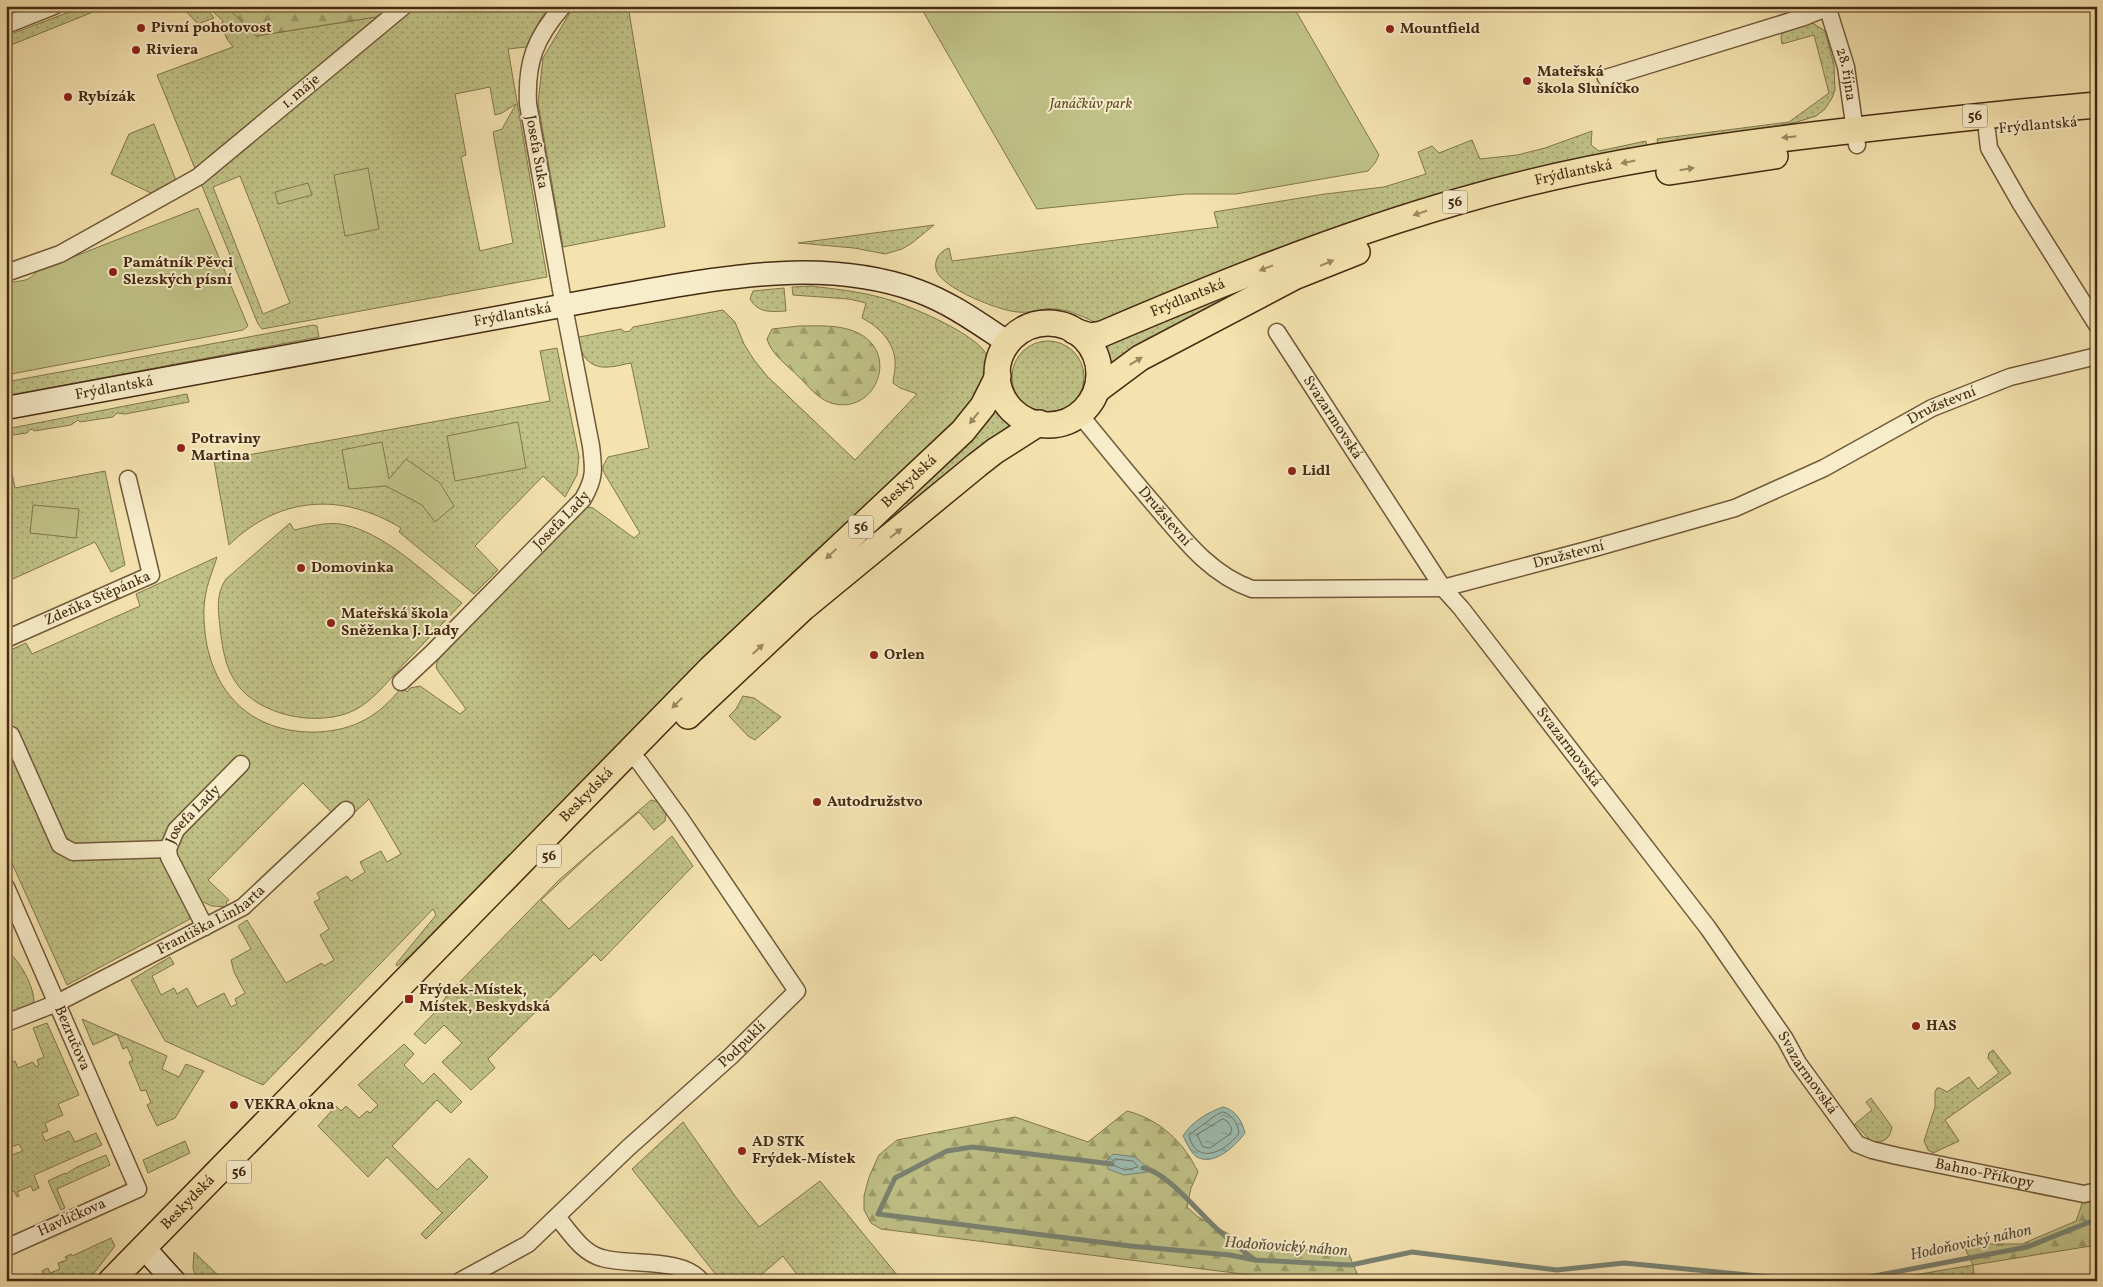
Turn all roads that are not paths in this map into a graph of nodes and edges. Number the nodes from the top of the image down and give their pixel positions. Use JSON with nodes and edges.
{"nodes":[{"id":1,"x":54,"y":6,"type":"edge"},
{"id":2,"x":404,"y":6,"type":"edge"},
{"id":3,"x":563,"y":6,"type":"edge"},
{"id":4,"x":1829,"y":7,"type":"edge"},
{"id":5,"x":6,"y":25,"type":"edge"},
{"id":6,"x":1606,"y":78,"type":"dead end"},
{"id":7,"x":2097,"y":105,"type":"edge"},
{"id":8,"x":2097,"y":121,"type":"edge"},
{"id":9,"x":1987,"y":131,"type":"junction"},
{"id":10,"x":1856,"y":137,"type":"junction"},
{"id":11,"x":6,"y":273,"type":"edge"},
{"id":12,"x":564,"y":307,"type":"junction"},
{"id":13,"x":2097,"y":325,"type":"edge"},
{"id":14,"x":1074,"y":331,"type":"junction"},
{"id":15,"x":1277,"y":332,"type":"dead end"},
{"id":16,"x":1008,"y":342,"type":"junction"},
{"id":17,"x":2097,"y":356,"type":"edge"},
{"id":18,"x":998,"y":376,"type":"junction"},
{"id":19,"x":1098,"y":390,"type":"junction"},
{"id":20,"x":6,"y":408,"type":"edge"},
{"id":21,"x":1080,"y":414,"type":"junction"},
{"id":22,"x":1039,"y":424,"type":"junction"},
{"id":23,"x":128,"y":479,"type":"dead end"},
{"id":24,"x":1443,"y":588,"type":"junction"},
{"id":25,"x":6,"y":639,"type":"edge"},
{"id":26,"x":401,"y":682,"type":"dead end"},
{"id":27,"x":10,"y":735,"type":"dead end"},
{"id":28,"x":634,"y":757,"type":"junction"},
{"id":29,"x":242,"y":764,"type":"dead end"},
{"id":30,"x":346,"y":810,"type":"dead end"},
{"id":31,"x":168,"y":849,"type":"junction"},
{"id":32,"x":6,"y":887,"type":"edge"},
{"id":33,"x":205,"y":927,"type":"junction"},
{"id":34,"x":57,"y":1003,"type":"junction"},
{"id":35,"x":6,"y":1024,"type":"edge"},
{"id":36,"x":1872,"y":1150,"type":"joint"},
{"id":37,"x":138,"y":1189,"type":"joint"},
{"id":38,"x":2097,"y":1191,"type":"edge"},
{"id":39,"x":557,"y":1217,"type":"junction"},
{"id":40,"x":6,"y":1248,"type":"edge"},
{"id":41,"x":149,"y":1253,"type":"junction"},
{"id":42,"x":110,"y":1281,"type":"edge"},
{"id":43,"x":134,"y":1281,"type":"edge"},
{"id":44,"x":174,"y":1281,"type":"edge"},
{"id":45,"x":460,"y":1281,"type":"edge"},
{"id":46,"x":702,"y":1281,"type":"edge"}],
"edges":[{"from":1,"to":5,"type":"street"},
{"from":2,"to":11,"type":"street","name":"1. máje"},
{"from":3,"to":12,"type":"street","name":"Josefa Suka"},
{"from":4,"to":6,"type":"street"},
{"from":4,"to":10,"type":"street","name":"28. října"},
{"from":7,"to":10,"type":"main road","name":"Frýdlantská","number":"56"},
{"from":8,"to":9,"type":"main road","name":"Frýdlantská","number":"56"},
{"from":9,"to":10,"type":"main road","name":"Frýdlantská","number":"56"},
{"from":9,"to":13,"type":"street"},
{"from":10,"to":14,"type":"main road","name":"Frýdlantská","number":"56","one_way":true},
{"from":19,"to":10,"type":"main road","name":"Frýdlantská","number":"56","one_way":true},
{"from":12,"to":16,"type":"street","name":"Frýdlantská"},
{"from":12,"to":20,"type":"street","name":"Frýdlantská"},
{"from":12,"to":26,"type":"street","name":"Josefa Lady"},
{"from":14,"to":16,"type":"main road","number":"56"},
{"from":14,"to":19,"type":"main road"},
{"from":15,"to":24,"type":"street","name":"Svazarmovská"},
{"from":16,"to":18,"type":"main road","number":"56"},
{"from":17,"to":24,"type":"street","name":"Družstevní"},
{"from":18,"to":22,"type":"main road","number":"56"},
{"from":18,"to":28,"type":"main road","name":"Beskydská","number":"56","one_way":true},
{"from":19,"to":21,"type":"main road","number":"56"},
{"from":21,"to":22,"type":"main road","number":"56"},
{"from":21,"to":24,"type":"street","name":"Družstevní"},
{"from":28,"to":22,"type":"main road","name":"Beskydská","number":"56","one_way":true},
{"from":23,"to":25,"type":"street","name":"Zdeňka Štěpánka"},
{"from":24,"to":36,"type":"street","name":"Svazarmovská"},
{"from":27,"to":31,"type":"street"},
{"from":28,"to":39,"type":"street","name":"Podpuklí"},
{"from":28,"to":41,"type":"main road","name":"Beskydská","number":"56"},
{"from":29,"to":31,"type":"street","name":"Josefa Lady"},
{"from":30,"to":33,"type":"street","name":"Františka Linharta"},
{"from":31,"to":33,"type":"street","name":"Josefa Lady"},
{"from":32,"to":34,"type":"street","name":"Bezručova"},
{"from":33,"to":34,"type":"street","name":"Františka Linharta"},
{"from":34,"to":35,"type":"street","name":"Františka Linharta"},
{"from":34,"to":37,"type":"street","name":"Bezručova"},
{"from":36,"to":38,"type":"street","name":"Bahno-Příkopy"},
{"from":37,"to":40,"type":"street","name":"Havlíčkova"},
{"from":39,"to":45,"type":"street","name":"Podpuklí"},
{"from":39,"to":46,"type":"street"},
{"from":41,"to":42,"type":"main road","name":"Beskydská","number":"56"},
{"from":41,"to":43,"type":"main road","name":"Beskydská","number":"56"},
{"from":41,"to":44,"type":"street"}]}
